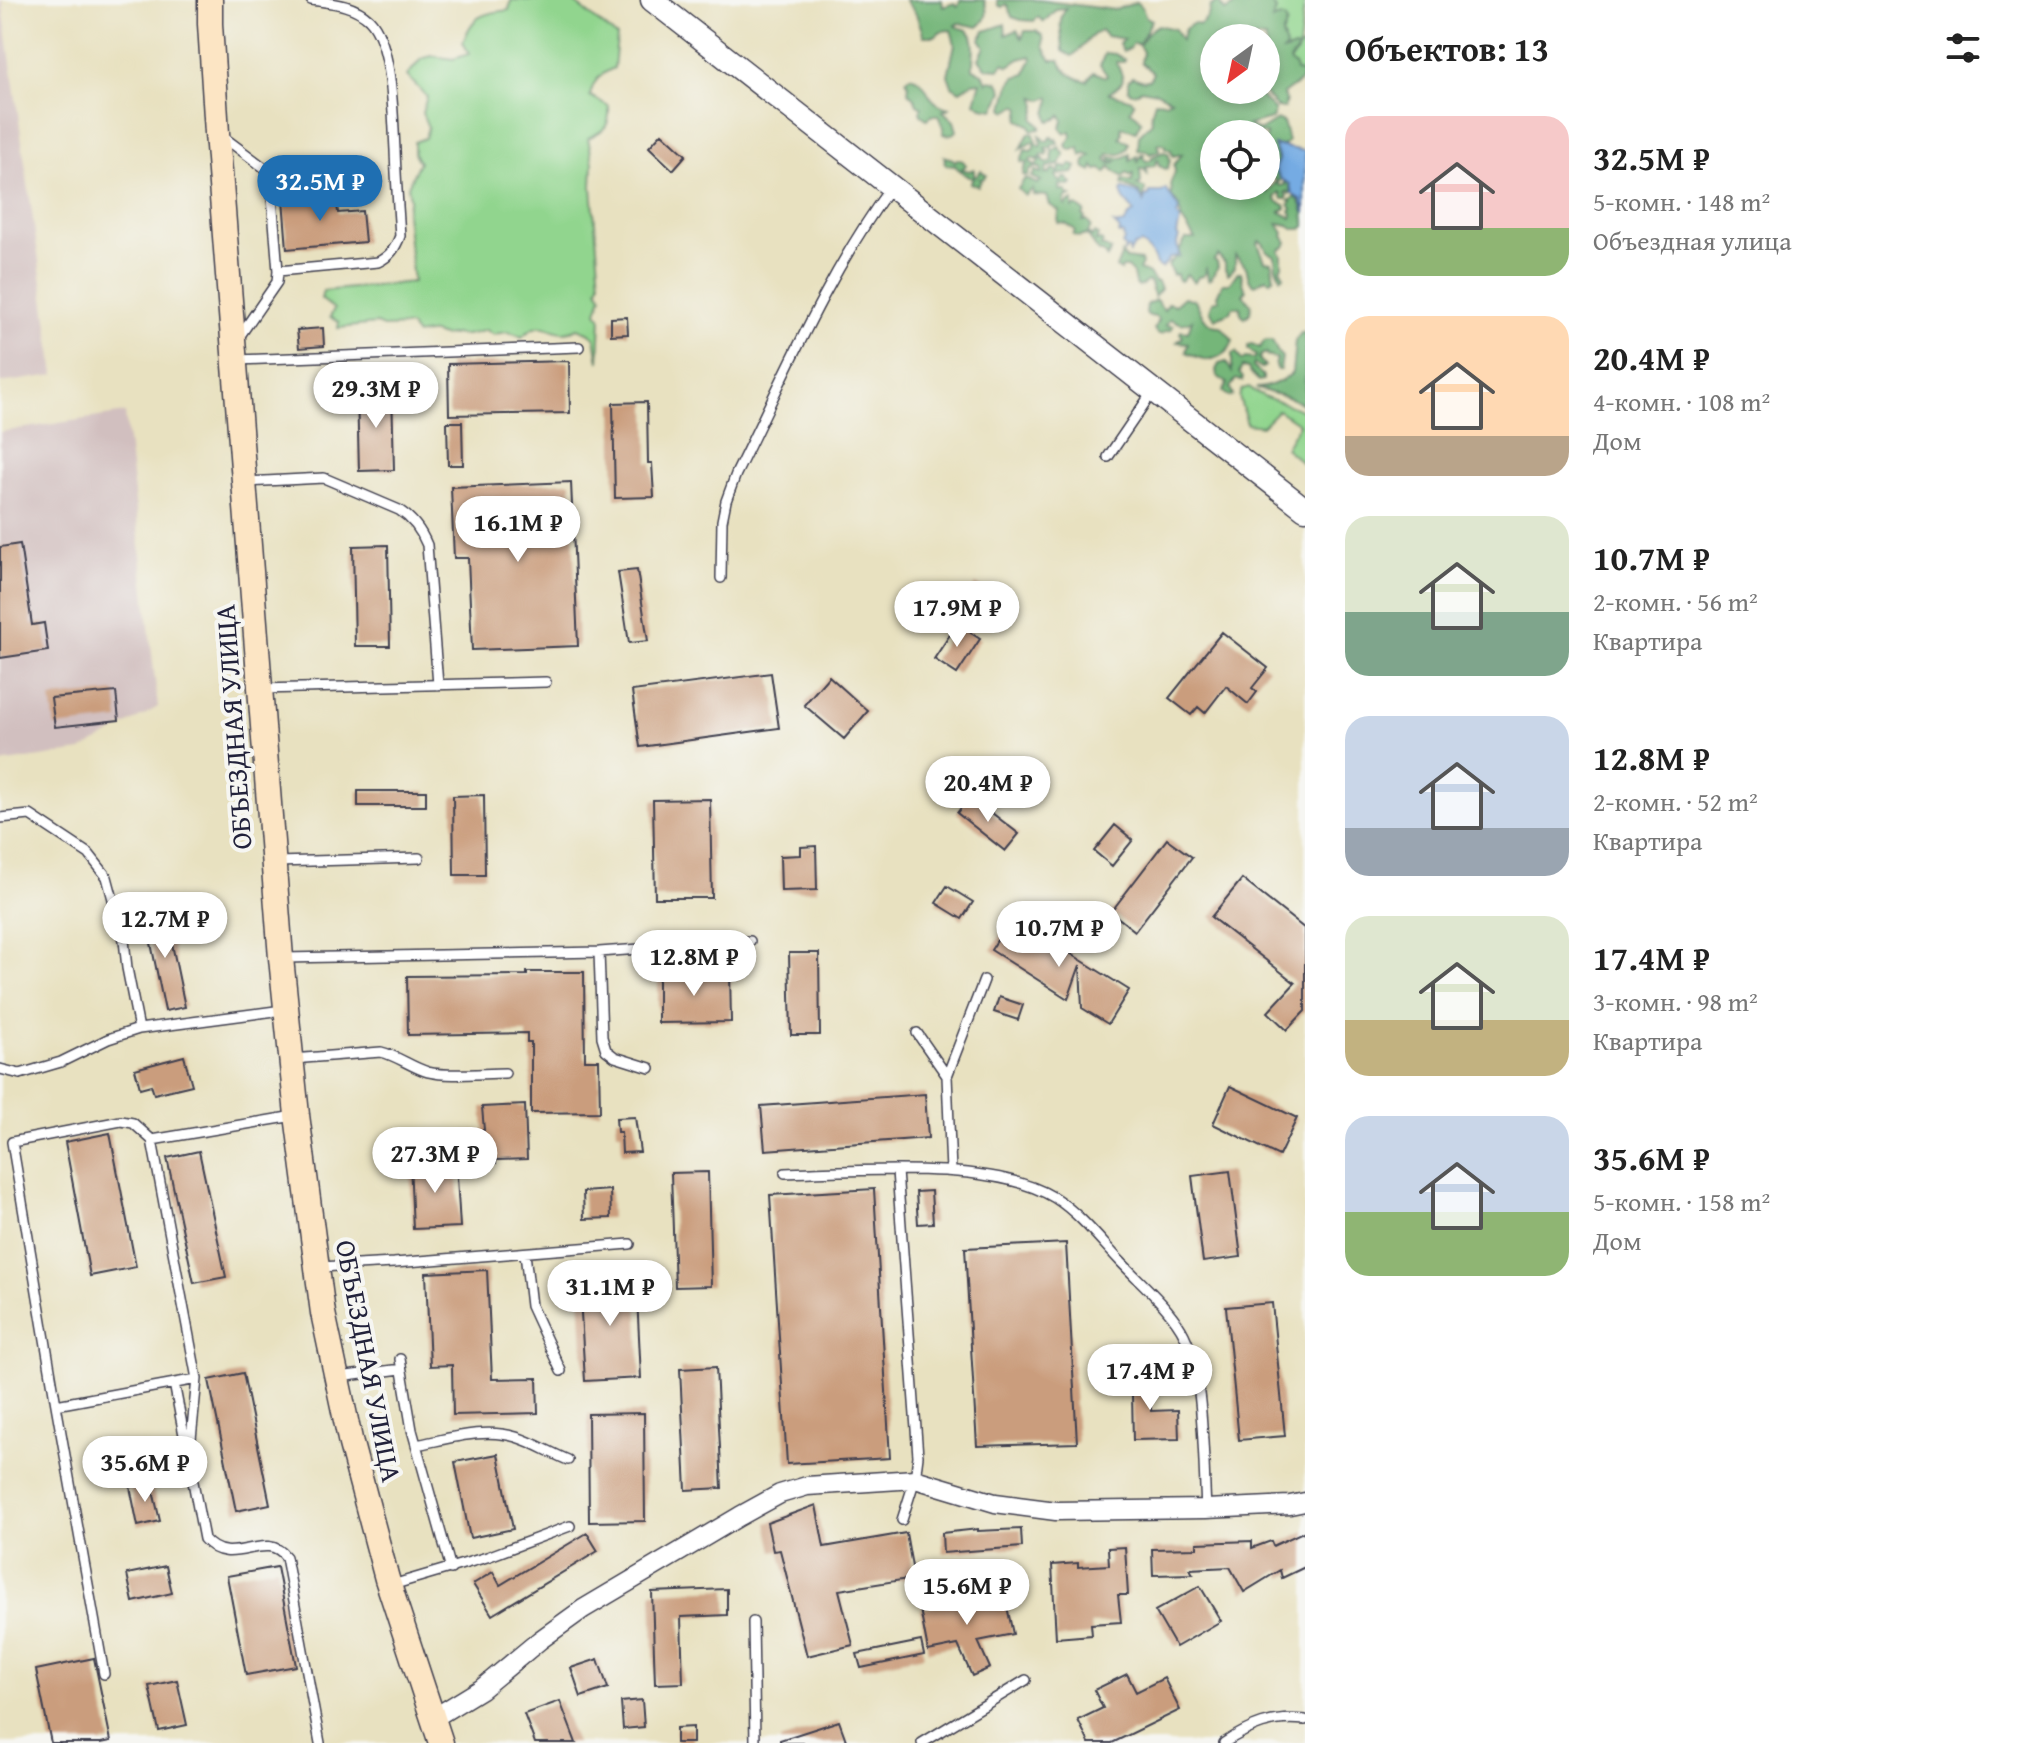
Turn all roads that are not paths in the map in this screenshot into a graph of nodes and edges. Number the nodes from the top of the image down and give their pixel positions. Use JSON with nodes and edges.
{"nodes":[{"id":1,"x":311,"y":0,"type":"edge"},
{"id":2,"x":652,"y":0,"type":"edge"},
{"id":3,"x":208,"y":8,"type":"edge"},
{"id":4,"x":217,"y":133,"type":"junction"},
{"id":5,"x":891,"y":186,"type":"junction"},
{"id":6,"x":278,"y":271,"type":"junction"},
{"id":7,"x":579,"y":347,"type":"dead end"},
{"id":8,"x":235,"y":351,"type":"junction"},
{"id":9,"x":1153,"y":391,"type":"junction"},
{"id":10,"x":1108,"y":457,"type":"dead end"},
{"id":11,"x":245,"y":482,"type":"junction"},
{"id":12,"x":1305,"y":509,"type":"edge"},
{"id":13,"x":721,"y":578,"type":"dead end"},
{"id":14,"x":546,"y":682,"type":"dead end"},
{"id":15,"x":438,"y":685,"type":"junction"},
{"id":16,"x":260,"y":689,"type":"junction"},
{"id":17,"x":0,"y":818,"type":"edge"},
{"id":18,"x":419,"y":858,"type":"dead end"},
{"id":19,"x":273,"y":862,"type":"junction"},
{"id":20,"x":750,"y":941,"type":"dead end"},
{"id":21,"x":599,"y":952,"type":"junction"},
{"id":22,"x":281,"y":958,"type":"junction"},
{"id":23,"x":984,"y":980,"type":"dead end"},
{"id":24,"x":286,"y":1009,"type":"junction"},
{"id":25,"x":139,"y":1029,"type":"junction"},
{"id":26,"x":917,"y":1033,"type":"dead end"},
{"id":27,"x":292,"y":1059,"type":"junction"},
{"id":28,"x":650,"y":1068,"type":"dead end"},
{"id":29,"x":0,"y":1069,"type":"edge"},
{"id":30,"x":505,"y":1073,"type":"dead end"},
{"id":31,"x":947,"y":1076,"type":"junction"},
{"id":32,"x":297,"y":1115,"type":"junction"},
{"id":33,"x":152,"y":1140,"type":"junction"},
{"id":34,"x":897,"y":1171,"type":"junction"},
{"id":35,"x":951,"y":1171,"type":"junction"},
{"id":36,"x":785,"y":1173,"type":"dead end"},
{"id":37,"x":630,"y":1244,"type":"dead end"},
{"id":38,"x":525,"y":1253,"type":"junction"},
{"id":39,"x":394,"y":1263,"type":"junction"},
{"id":40,"x":317,"y":1268,"type":"junction"},
{"id":41,"x":394,"y":1275,"type":"dead end"},
{"id":42,"x":561,"y":1371,"type":"dead end"},
{"id":43,"x":336,"y":1378,"type":"junction"},
{"id":44,"x":197,"y":1379,"type":"junction"},
{"id":45,"x":174,"y":1383,"type":"junction"},
{"id":46,"x":56,"y":1405,"type":"junction"},
{"id":47,"x":416,"y":1445,"type":"junction"},
{"id":48,"x":189,"y":1459,"type":"junction"},
{"id":49,"x":568,"y":1460,"type":"dead end"},
{"id":50,"x":915,"y":1479,"type":"junction"},
{"id":51,"x":1305,"y":1502,"type":"edge"},
{"id":52,"x":1206,"y":1509,"type":"junction"},
{"id":53,"x":902,"y":1520,"type":"dead end"},
{"id":54,"x":570,"y":1526,"type":"dead end"},
{"id":55,"x":451,"y":1569,"type":"junction"},
{"id":56,"x":389,"y":1586,"type":"junction"},
{"id":57,"x":753,"y":1622,"type":"dead end"},
{"id":58,"x":104,"y":1674,"type":"dead end"},
{"id":59,"x":1026,"y":1680,"type":"dead end"},
{"id":60,"x":432,"y":1719,"type":"junction"},
{"id":61,"x":1305,"y":1720,"type":"edge"},
{"id":62,"x":320,"y":1743,"type":"edge"},
{"id":63,"x":441,"y":1743,"type":"edge"},
{"id":64,"x":755,"y":1743,"type":"edge"},
{"id":65,"x":922,"y":1743,"type":"edge"},
{"id":66,"x":1224,"y":1743,"type":"edge"}],
"edges":[{"from":1,"to":6,"type":"lane"},
{"from":2,"to":5,"type":"street"},
{"from":3,"to":4,"type":"main road","name":"ОБЪЕЗДНАЯ УЛИЦА"},
{"from":4,"to":6,"type":"lane"},
{"from":4,"to":8,"type":"main road","name":"ОБЪЕЗДНАЯ УЛИЦА"},
{"from":5,"to":9,"type":"street"},
{"from":5,"to":13,"type":"lane"},
{"from":6,"to":8,"type":"lane"},
{"from":7,"to":8,"type":"lane"},
{"from":8,"to":11,"type":"main road","name":"ОБЪЕЗДНАЯ УЛИЦА"},
{"from":9,"to":10,"type":"lane"},
{"from":9,"to":12,"type":"street"},
{"from":11,"to":15,"type":"lane"},
{"from":11,"to":16,"type":"main road","name":"ОБЪЕЗДНАЯ УЛИЦА"},
{"from":14,"to":15,"type":"lane"},
{"from":15,"to":16,"type":"lane"},
{"from":16,"to":19,"type":"main road","name":"ОБЪЕЗДНАЯ УЛИЦА"},
{"from":17,"to":25,"type":"lane"},
{"from":18,"to":19,"type":"lane"},
{"from":19,"to":22,"type":"main road","name":"ОБЪЕЗДНАЯ УЛИЦА"},
{"from":20,"to":21,"type":"lane"},
{"from":21,"to":22,"type":"lane"},
{"from":21,"to":28,"type":"lane"},
{"from":22,"to":24,"type":"main road","name":"ОБЪЕЗДНАЯ УЛИЦА"},
{"from":23,"to":31,"type":"lane"},
{"from":24,"to":25,"type":"lane"},
{"from":24,"to":27,"type":"main road","name":"ОБЪЕЗДНАЯ УЛИЦА"},
{"from":25,"to":29,"type":"lane"},
{"from":26,"to":31,"type":"lane"},
{"from":27,"to":30,"type":"lane"},
{"from":27,"to":32,"type":"main road","name":"ОБЪЕЗДНАЯ УЛИЦА"},
{"from":31,"to":35,"type":"lane"},
{"from":32,"to":33,"type":"lane"},
{"from":32,"to":40,"type":"main road","name":"ОБЪЕЗДНАЯ УЛИЦА"},
{"from":33,"to":44,"type":"lane"},
{"from":33,"to":46,"type":"lane"},
{"from":34,"to":35,"type":"lane"},
{"from":34,"to":36,"type":"lane"},
{"from":34,"to":50,"type":"lane"},
{"from":35,"to":52,"type":"lane"},
{"from":37,"to":38,"type":"lane"},
{"from":38,"to":39,"type":"lane"},
{"from":38,"to":42,"type":"lane"},
{"from":39,"to":40,"type":"lane"},
{"from":39,"to":41,"type":"lane"},
{"from":40,"to":43,"type":"main road","name":"ОБЪЕЗДНАЯ УЛИЦА"},
{"from":43,"to":47,"type":"lane"},
{"from":43,"to":56,"type":"main road","name":"ОБЪЕЗДНАЯ УЛИЦА"},
{"from":44,"to":45,"type":"lane"},
{"from":44,"to":48,"type":"lane"},
{"from":45,"to":46,"type":"lane"},
{"from":45,"to":48,"type":"lane"},
{"from":46,"to":58,"type":"lane"},
{"from":47,"to":49,"type":"lane"},
{"from":47,"to":55,"type":"lane"},
{"from":48,"to":62,"type":"lane"},
{"from":50,"to":52,"type":"street"},
{"from":50,"to":53,"type":"lane"},
{"from":50,"to":60,"type":"street"},
{"from":51,"to":52,"type":"street"},
{"from":54,"to":55,"type":"lane"},
{"from":55,"to":56,"type":"lane"},
{"from":56,"to":60,"type":"main road","name":"ОБЪЕЗДНАЯ УЛИЦА"},
{"from":57,"to":64,"type":"lane"},
{"from":59,"to":65,"type":"lane"},
{"from":60,"to":63,"type":"main road","name":"ОБЪЕЗДНАЯ УЛИЦА"},
{"from":61,"to":66,"type":"lane"}]}
